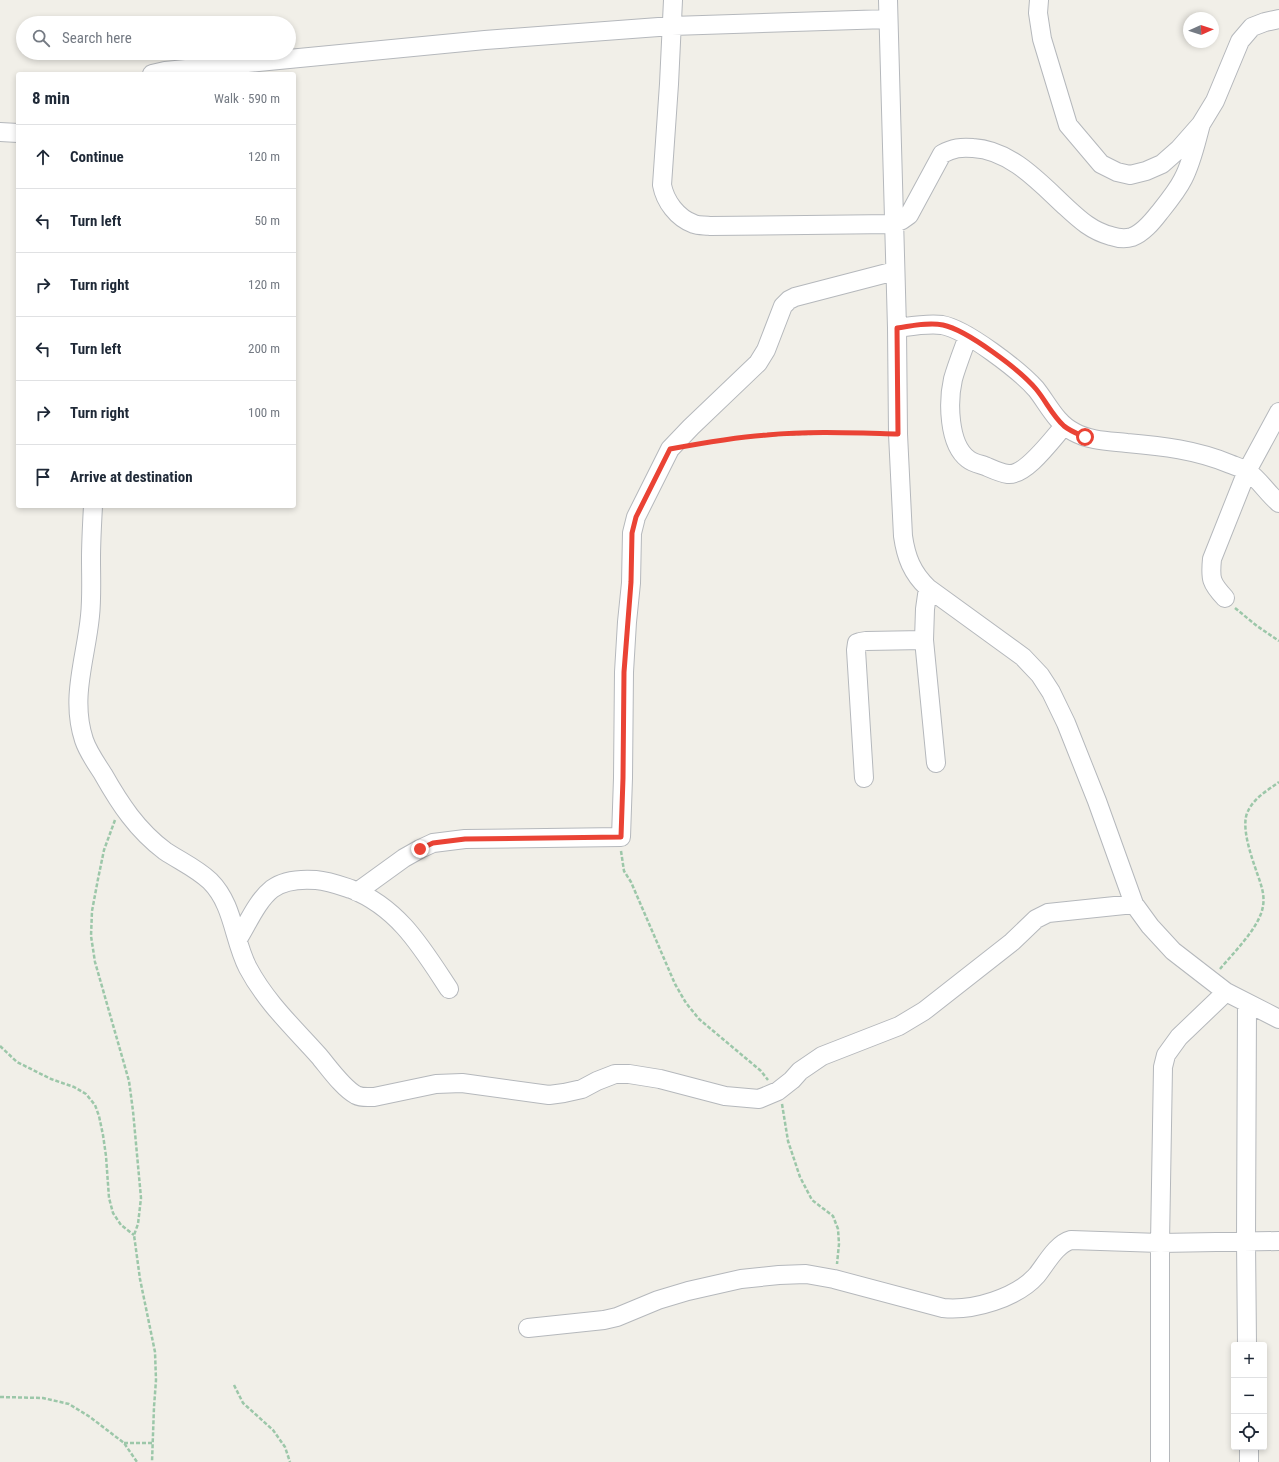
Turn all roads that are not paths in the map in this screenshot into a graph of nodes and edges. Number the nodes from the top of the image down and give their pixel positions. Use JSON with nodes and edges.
{"nodes":[{"id":1,"x":672,"y":0,"type":"edge"},
{"id":2,"x":888,"y":0,"type":"edge"},
{"id":3,"x":1039,"y":0,"type":"edge"},
{"id":4,"x":888,"y":19,"type":"junction"},
{"id":5,"x":1279,"y":19,"type":"edge"},
{"id":6,"x":672,"y":26,"type":"junction"},
{"id":7,"x":296,"y":58,"type":"edge"},
{"id":8,"x":279,"y":60,"type":"edge"},
{"id":9,"x":161,"y":72,"type":"edge"},
{"id":10,"x":1201,"y":124,"type":"junction"},
{"id":11,"x":0,"y":132,"type":"edge"},
{"id":12,"x":16,"y":133,"type":"edge"},
{"id":13,"x":893,"y":224,"type":"junction"},
{"id":14,"x":895,"y":271,"type":"junction"},
{"id":15,"x":897,"y":328,"type":"junction"},
{"id":16,"x":968,"y":336,"type":"junction"},
{"id":17,"x":1279,"y":412,"type":"edge"},
{"id":18,"x":1064,"y":426,"type":"junction"},
{"id":19,"x":1246,"y":471,"type":"junction"},
{"id":20,"x":1279,"y":503,"type":"edge"},
{"id":21,"x":93,"y":508,"type":"edge"},
{"id":22,"x":928,"y":588,"type":"junction"},
{"id":23,"x":1225,"y":598,"type":"road end"},
{"id":24,"x":924,"y":640,"type":"junction"},
{"id":25,"x":936,"y":763,"type":"dead end"},
{"id":26,"x":864,"y":778,"type":"dead end"},
{"id":27,"x":357,"y":892,"type":"junction"},
{"id":28,"x":1134,"y":904,"type":"junction"},
{"id":29,"x":238,"y":939,"type":"junction"},
{"id":30,"x":449,"y":989,"type":"dead end"},
{"id":31,"x":1226,"y":992,"type":"junction"},
{"id":32,"x":1247,"y":1003,"type":"junction"},
{"id":33,"x":1279,"y":1019,"type":"edge"},
{"id":34,"x":1246,"y":1241,"type":"junction"},
{"id":35,"x":1279,"y":1242,"type":"edge"},
{"id":36,"x":1160,"y":1243,"type":"junction"},
{"id":37,"x":528,"y":1328,"type":"dead end"},
{"id":38,"x":1247,"y":1342,"type":"edge"},
{"id":39,"x":1249,"y":1450,"type":"edge"},
{"id":40,"x":1160,"y":1462,"type":"edge"},
{"id":41,"x":1248,"y":1462,"type":"edge"}],
"edges":[{"from":1,"to":6,"type":"street"},
{"from":2,"to":4,"type":"street"},
{"from":3,"to":10,"type":"street"},
{"from":4,"to":6,"type":"street"},
{"from":4,"to":13,"type":"street"},
{"from":5,"to":10,"type":"street"},
{"from":6,"to":7,"type":"street"},
{"from":6,"to":13,"type":"street"},
{"from":8,"to":9,"type":"street"},
{"from":10,"to":13,"type":"street"},
{"from":11,"to":12,"type":"street"},
{"from":13,"to":14,"type":"street"},
{"from":14,"to":15,"type":"street"},
{"from":14,"to":27,"type":"street"},
{"from":15,"to":16,"type":"street"},
{"from":15,"to":22,"type":"street"},
{"from":16,"to":18,"type":"street"},
{"from":16,"to":18,"type":"street"},
{"from":17,"to":19,"type":"street"},
{"from":18,"to":19,"type":"street"},
{"from":19,"to":20,"type":"street"},
{"from":19,"to":23,"type":"street"},
{"from":21,"to":29,"type":"street"},
{"from":22,"to":24,"type":"street"},
{"from":22,"to":28,"type":"street"},
{"from":24,"to":25,"type":"street"},
{"from":24,"to":26,"type":"street"},
{"from":27,"to":29,"type":"street"},
{"from":27,"to":30,"type":"street"},
{"from":28,"to":29,"type":"street"},
{"from":28,"to":31,"type":"street"},
{"from":31,"to":32,"type":"street"},
{"from":31,"to":36,"type":"street"},
{"from":32,"to":33,"type":"street"},
{"from":32,"to":34,"type":"street"},
{"from":34,"to":35,"type":"street"},
{"from":34,"to":36,"type":"street"},
{"from":34,"to":38,"type":"street"},
{"from":36,"to":37,"type":"street"},
{"from":36,"to":40,"type":"street"},
{"from":39,"to":41,"type":"street"}]}
